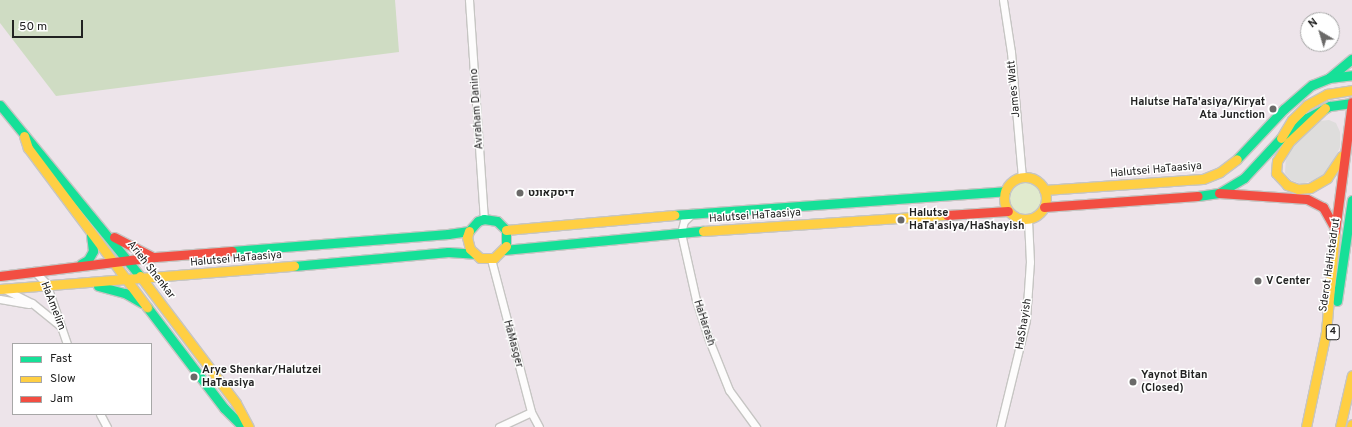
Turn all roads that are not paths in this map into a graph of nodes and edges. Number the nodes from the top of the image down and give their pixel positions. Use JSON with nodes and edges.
{"nodes":[{"id":1,"x":469,"y":0,"type":"edge"},
{"id":2,"x":1003,"y":0,"type":"edge"},
{"id":3,"x":1352,"y":59,"type":"edge"},
{"id":4,"x":1352,"y":75,"type":"edge"},
{"id":5,"x":1329,"y":78,"type":"junction"},
{"id":6,"x":1352,"y":90,"type":"edge"},
{"id":7,"x":1352,"y":103,"type":"edge"},
{"id":8,"x":0,"y":105,"type":"edge"},
{"id":9,"x":1325,"y":108,"type":"junction"},
{"id":10,"x":24,"y":136,"type":"junction"},
{"id":11,"x":1281,"y":138,"type":"junction"},
{"id":12,"x":1345,"y":149,"type":"junction"},
{"id":13,"x":1022,"y":178,"type":"junction"},
{"id":14,"x":1044,"y":190,"type":"junction"},
{"id":15,"x":1005,"y":191,"type":"junction"},
{"id":16,"x":1219,"y":193,"type":"junction"},
{"id":17,"x":1352,"y":200,"type":"edge"},
{"id":18,"x":1044,"y":207,"type":"junction"},
{"id":19,"x":1008,"y":211,"type":"junction"},
{"id":20,"x":694,"y":213,"type":"junction"},
{"id":21,"x":484,"y":219,"type":"junction"},
{"id":22,"x":1028,"y":219,"type":"junction"},
{"id":23,"x":102,"y":227,"type":"junction"},
{"id":24,"x":1335,"y":228,"type":"junction"},
{"id":25,"x":89,"y":230,"type":"junction"},
{"id":26,"x":506,"y":230,"type":"junction"},
{"id":27,"x":469,"y":231,"type":"junction"},
{"id":28,"x":681,"y":233,"type":"junction"},
{"id":29,"x":504,"y":250,"type":"junction"},
{"id":30,"x":474,"y":254,"type":"junction"},
{"id":31,"x":155,"y":257,"type":"junction"},
{"id":32,"x":128,"y":259,"type":"junction"},
{"id":33,"x":491,"y":259,"type":"junction"},
{"id":34,"x":113,"y":261,"type":"junction"},
{"id":35,"x":78,"y":265,"type":"junction"},
{"id":36,"x":33,"y":271,"type":"junction"},
{"id":37,"x":3,"y":274,"type":"edge"},
{"id":38,"x":143,"y":279,"type":"junction"},
{"id":39,"x":128,"y":280,"type":"junction"},
{"id":40,"x":76,"y":284,"type":"junction"},
{"id":41,"x":48,"y":286,"type":"junction"},
{"id":42,"x":1,"y":289,"type":"edge"},
{"id":43,"x":0,"y":299,"type":"edge"},
{"id":44,"x":146,"y":304,"type":"junction"},
{"id":45,"x":37,"y":306,"type":"junction"},
{"id":46,"x":60,"y":326,"type":"junction"},
{"id":47,"x":67,"y":343,"type":"edge"},
{"id":48,"x":1352,"y":375,"type":"edge"},
{"id":49,"x":531,"y":412,"type":"junction"},
{"id":50,"x":101,"y":415,"type":"edge"},
{"id":51,"x":1352,"y":424,"type":"edge"},
{"id":52,"x":108,"y":427,"type":"edge"},
{"id":53,"x":243,"y":427,"type":"edge"},
{"id":54,"x":249,"y":427,"type":"edge"},
{"id":55,"x":499,"y":427,"type":"edge"},
{"id":56,"x":539,"y":427,"type":"edge"},
{"id":57,"x":756,"y":427,"type":"edge"},
{"id":58,"x":1000,"y":427,"type":"edge"},
{"id":59,"x":1306,"y":427,"type":"edge"},
{"id":60,"x":1310,"y":427,"type":"edge"},
{"id":61,"x":1340,"y":427,"type":"edge"},
{"id":62,"x":1351,"y":427,"type":"edge"}],
"edges":[{"from":1,"to":21,"type":"street","name":"Avraham Danino"},
{"from":2,"to":13,"type":"street","name":"James Watt"},
{"from":3,"to":5,"type":"main road"},
{"from":4,"to":5,"type":"main road","name":"Halutsei HaTaasiya"},
{"from":5,"to":14,"type":"main road","name":"Halutsei HaTaasiya"},
{"from":6,"to":11,"type":"main road"},
{"from":7,"to":9,"type":"main road"},
{"from":7,"to":12,"type":"main road"},
{"from":8,"to":10,"type":"main road","name":"Arieh Shenkar"},
{"from":9,"to":11,"type":"main road"},
{"from":9,"to":12,"type":"main road"},
{"from":10,"to":23,"type":"main road","name":"Arieh Shenkar"},
{"from":10,"to":25,"type":"main road","name":"Arieh Shenkar"},
{"from":11,"to":16,"type":"main road"},
{"from":12,"to":24,"type":"main road"},
{"from":13,"to":14,"type":"main road"},
{"from":13,"to":15,"type":"main road"},
{"from":14,"to":18,"type":"main road"},
{"from":15,"to":19,"type":"main road"},
{"from":15,"to":20,"type":"main road","name":"Halutsei HaTaasiya"},
{"from":16,"to":18,"type":"main road"},
{"from":16,"to":24,"type":"main road"},
{"from":17,"to":60,"type":"main road","name":"Sderot HaHistadrut","number":"4"},
{"from":18,"to":22,"type":"main road"},
{"from":19,"to":22,"type":"main road","name":"Halutsei HaTaasiya"},
{"from":19,"to":28,"type":"main road","name":"Halutsei HaTaasiya"},
{"from":20,"to":26,"type":"main road","name":"Halutsei HaTaasiya"},
{"from":20,"to":28,"type":"street"},
{"from":21,"to":26,"type":"main road"},
{"from":21,"to":27,"type":"main road"},
{"from":22,"to":58,"type":"street","name":"HaShayish"},
{"from":23,"to":31,"type":"main road"},
{"from":23,"to":32,"type":"main road","name":"Arieh Shenkar"},
{"from":24,"to":59,"type":"main road"},
{"from":25,"to":34,"type":"main road","name":"Arieh Shenkar"},
{"from":25,"to":35,"type":"main road"},
{"from":26,"to":29,"type":"main road"},
{"from":27,"to":30,"type":"main road"},
{"from":27,"to":31,"type":"main road","name":"Halutsei HaTaasiya"},
{"from":28,"to":29,"type":"main road","name":"Halutsei HaTaasiya"},
{"from":28,"to":57,"type":"street","name":"HaHarash"},
{"from":29,"to":33,"type":"main road","name":"Halutsei HaTaasiya"},
{"from":30,"to":33,"type":"main road","name":"Halutsei HaTaasiya"},
{"from":30,"to":38,"type":"main road","name":"Halutsei HaTaasiya"},
{"from":31,"to":32,"type":"main road","name":"Halutsei HaTaasiya"},
{"from":32,"to":34,"type":"main road","name":"Halutsei HaTaasiya"},
{"from":32,"to":38,"type":"main road","name":"Arieh Shenkar"},
{"from":33,"to":49,"type":"street","name":"HaMasger"},
{"from":34,"to":35,"type":"main road","name":"Halutsei HaTaasiya"},
{"from":34,"to":39,"type":"main road","name":"Arieh Shenkar"},
{"from":35,"to":36,"type":"main road","name":"Halutsei HaTaasiya"},
{"from":36,"to":37,"type":"main road","name":"Halutsei HaTaasiya"},
{"from":36,"to":41,"type":"street","name":"HaAmelim"},
{"from":38,"to":39,"type":"main road","name":"Halutsei HaTaasiya"},
{"from":38,"to":54,"type":"main road","name":"Arieh Shenkar"},
{"from":39,"to":40,"type":"main road","name":"Halutsei HaTaasiya"},
{"from":39,"to":44,"type":"main road","name":"Arieh Shenkar"},
{"from":40,"to":41,"type":"main road","name":"Halutsei HaTaasiya"},
{"from":40,"to":44,"type":"main road"},
{"from":41,"to":42,"type":"main road","name":"Halutsei HaTaasiya"},
{"from":41,"to":46,"type":"street","name":"HaAmelim"},
{"from":42,"to":45,"type":"street"},
{"from":43,"to":45,"type":"street"},
{"from":44,"to":53,"type":"main road","name":"Arieh Shenkar"},
{"from":45,"to":46,"type":"street"},
{"from":46,"to":47,"type":"street","name":"HaAmelim"},
{"from":48,"to":61,"type":"main road"},
{"from":49,"to":55,"type":"street"},
{"from":49,"to":56,"type":"street","name":"HaMasger"},
{"from":50,"to":52,"type":"street"},
{"from":51,"to":62,"type":"main road"}]}
